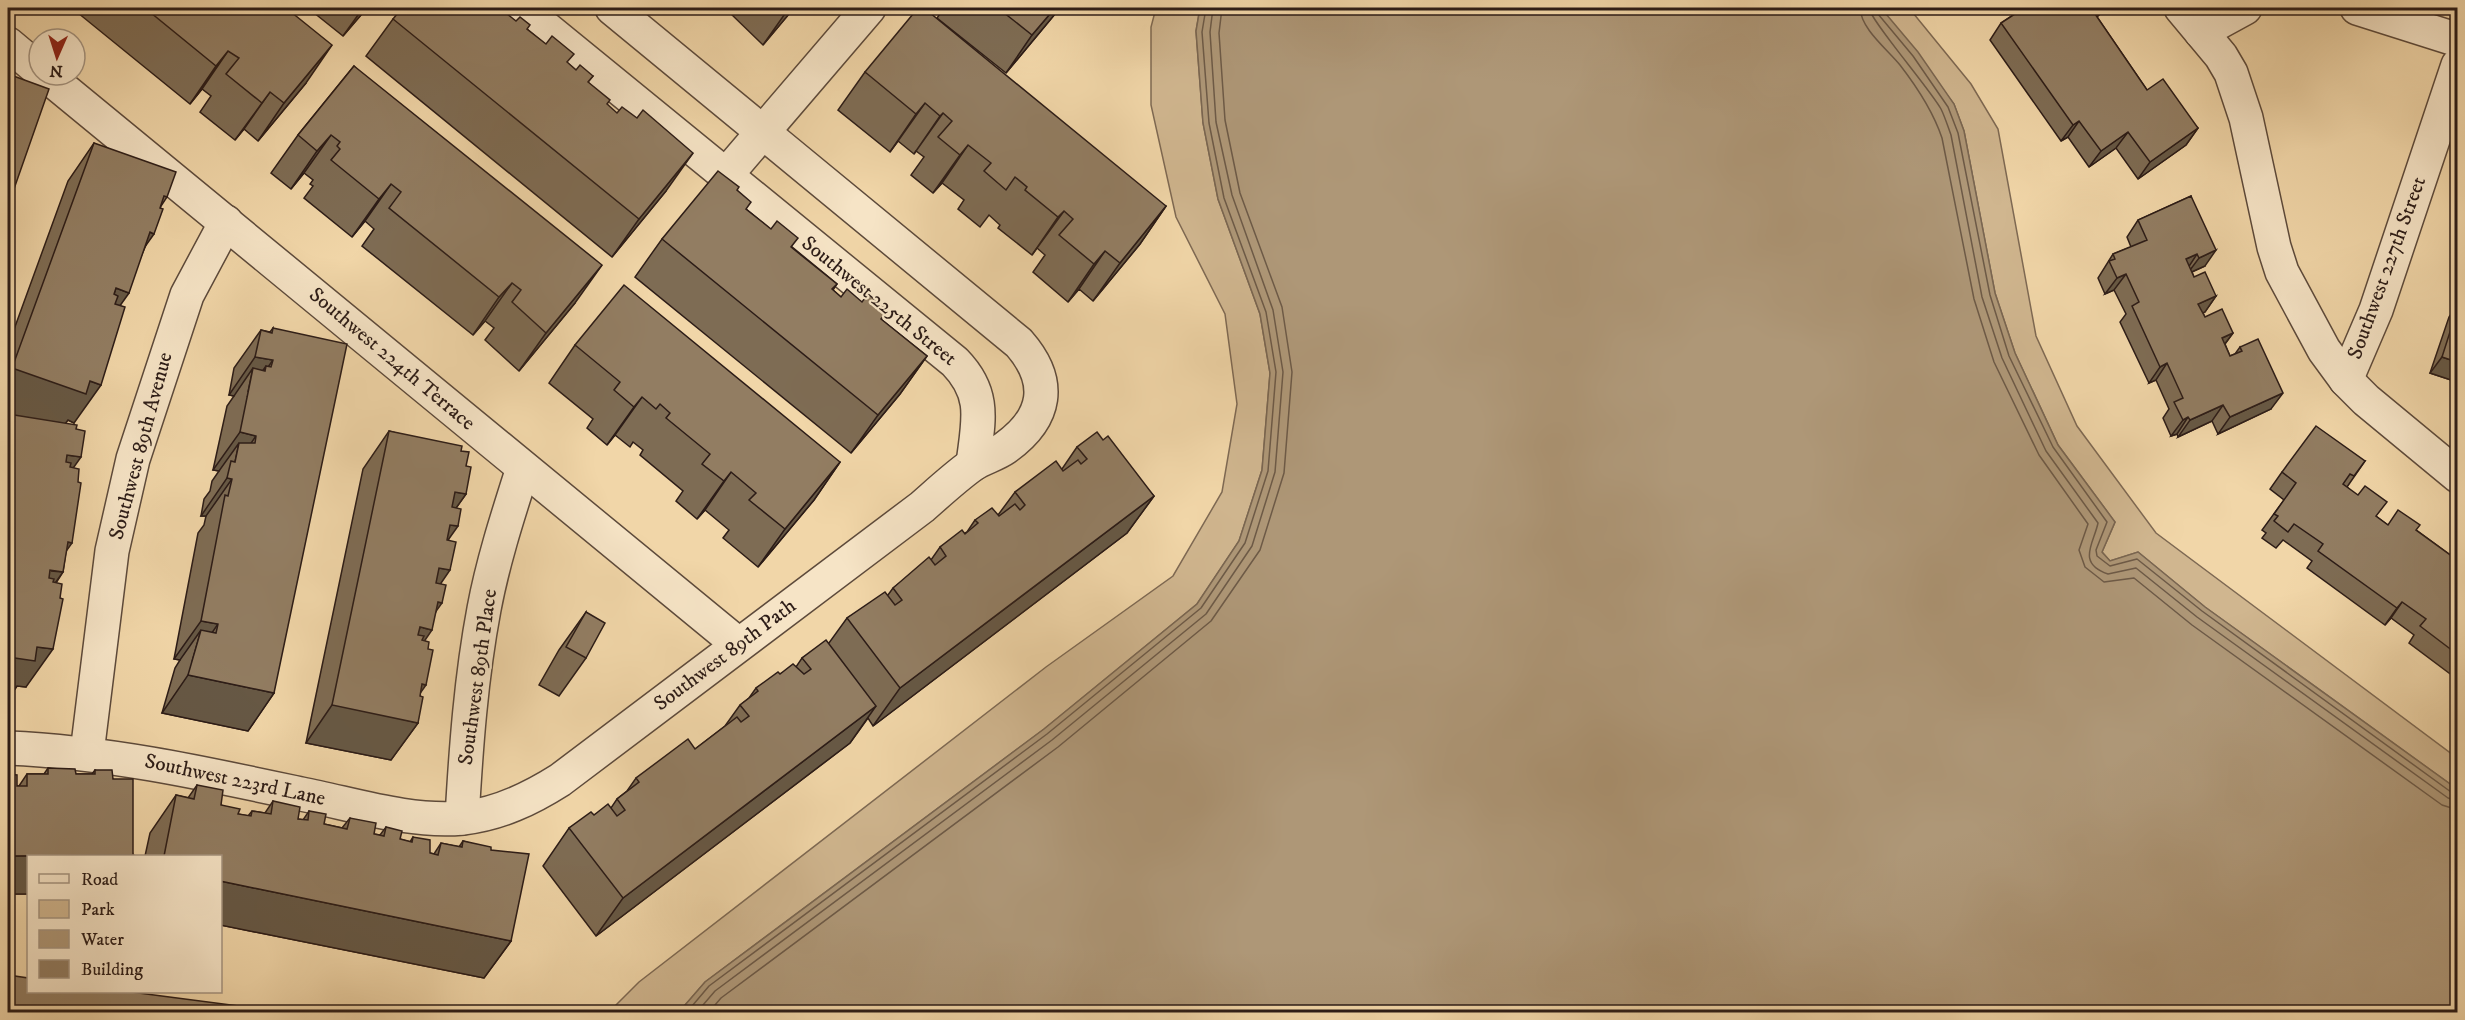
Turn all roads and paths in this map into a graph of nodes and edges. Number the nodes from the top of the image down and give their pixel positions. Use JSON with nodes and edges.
{"nodes":[{"id":1,"x":521,"y":8,"type":"edge"},
{"id":2,"x":612,"y":8,"type":"edge"},
{"id":3,"x":869,"y":8,"type":"edge"},
{"id":4,"x":2245,"y":8,"type":"edge"},
{"id":5,"x":2357,"y":8,"type":"edge"},
{"id":6,"x":2191,"y":20,"type":"edge"},
{"id":7,"x":2457,"y":40,"type":"edge"},
{"id":8,"x":8,"y":44,"type":"edge"},
{"id":9,"x":27,"y":60,"type":"edge"},
{"id":10,"x":2457,"y":65,"type":"edge"},
{"id":11,"x":61,"y":87,"type":"edge"},
{"id":12,"x":763,"y":134,"type":"junction"},
{"id":13,"x":726,"y":175,"type":"junction"},
{"id":14,"x":226,"y":222,"type":"junction"},
{"id":15,"x":2346,"y":380,"type":"junction"},
{"id":16,"x":973,"y":464,"type":"junction"},
{"id":17,"x":523,"y":468,"type":"junction"},
{"id":18,"x":2457,"y":476,"type":"edge"},
{"id":19,"x":738,"y":644,"type":"junction"},
{"id":20,"x":8,"y":748,"type":"edge"},
{"id":21,"x":87,"y":753,"type":"junction"},
{"id":22,"x":462,"y":818,"type":"junction"}],
"edges":[{"from":1,"to":13,"type":"street","name":"Southwest 225th Street"},
{"from":2,"to":12,"type":"street"},
{"from":3,"to":12,"type":"street"},
{"from":4,"to":6,"type":"street","name":"Southwest 227th Street"},
{"from":5,"to":7,"type":"street"},
{"from":6,"to":15,"type":"street","name":"Southwest 227th Street"},
{"from":8,"to":9,"type":"street"},
{"from":10,"to":15,"type":"street","name":"Southwest 227th Street"},
{"from":11,"to":14,"type":"street","name":"Southwest 224th Terrace"},
{"from":12,"to":13,"type":"street"},
{"from":12,"to":16,"type":"street"},
{"from":13,"to":16,"type":"street","name":"Southwest 225th Street"},
{"from":14,"to":17,"type":"street","name":"Southwest 224th Terrace"},
{"from":14,"to":21,"type":"street","name":"Southwest 89th Avenue"},
{"from":15,"to":18,"type":"street"},
{"from":16,"to":19,"type":"street","name":"Southwest 89th Path"},
{"from":17,"to":19,"type":"street","name":"Southwest 224th Terrace"},
{"from":17,"to":22,"type":"street","name":"Southwest 89th Place"},
{"from":19,"to":22,"type":"street","name":"Southwest 89th Path"},
{"from":20,"to":21,"type":"street","name":"Southwest 223rd Lane"},
{"from":21,"to":22,"type":"street","name":"Southwest 223rd Lane"}]}
